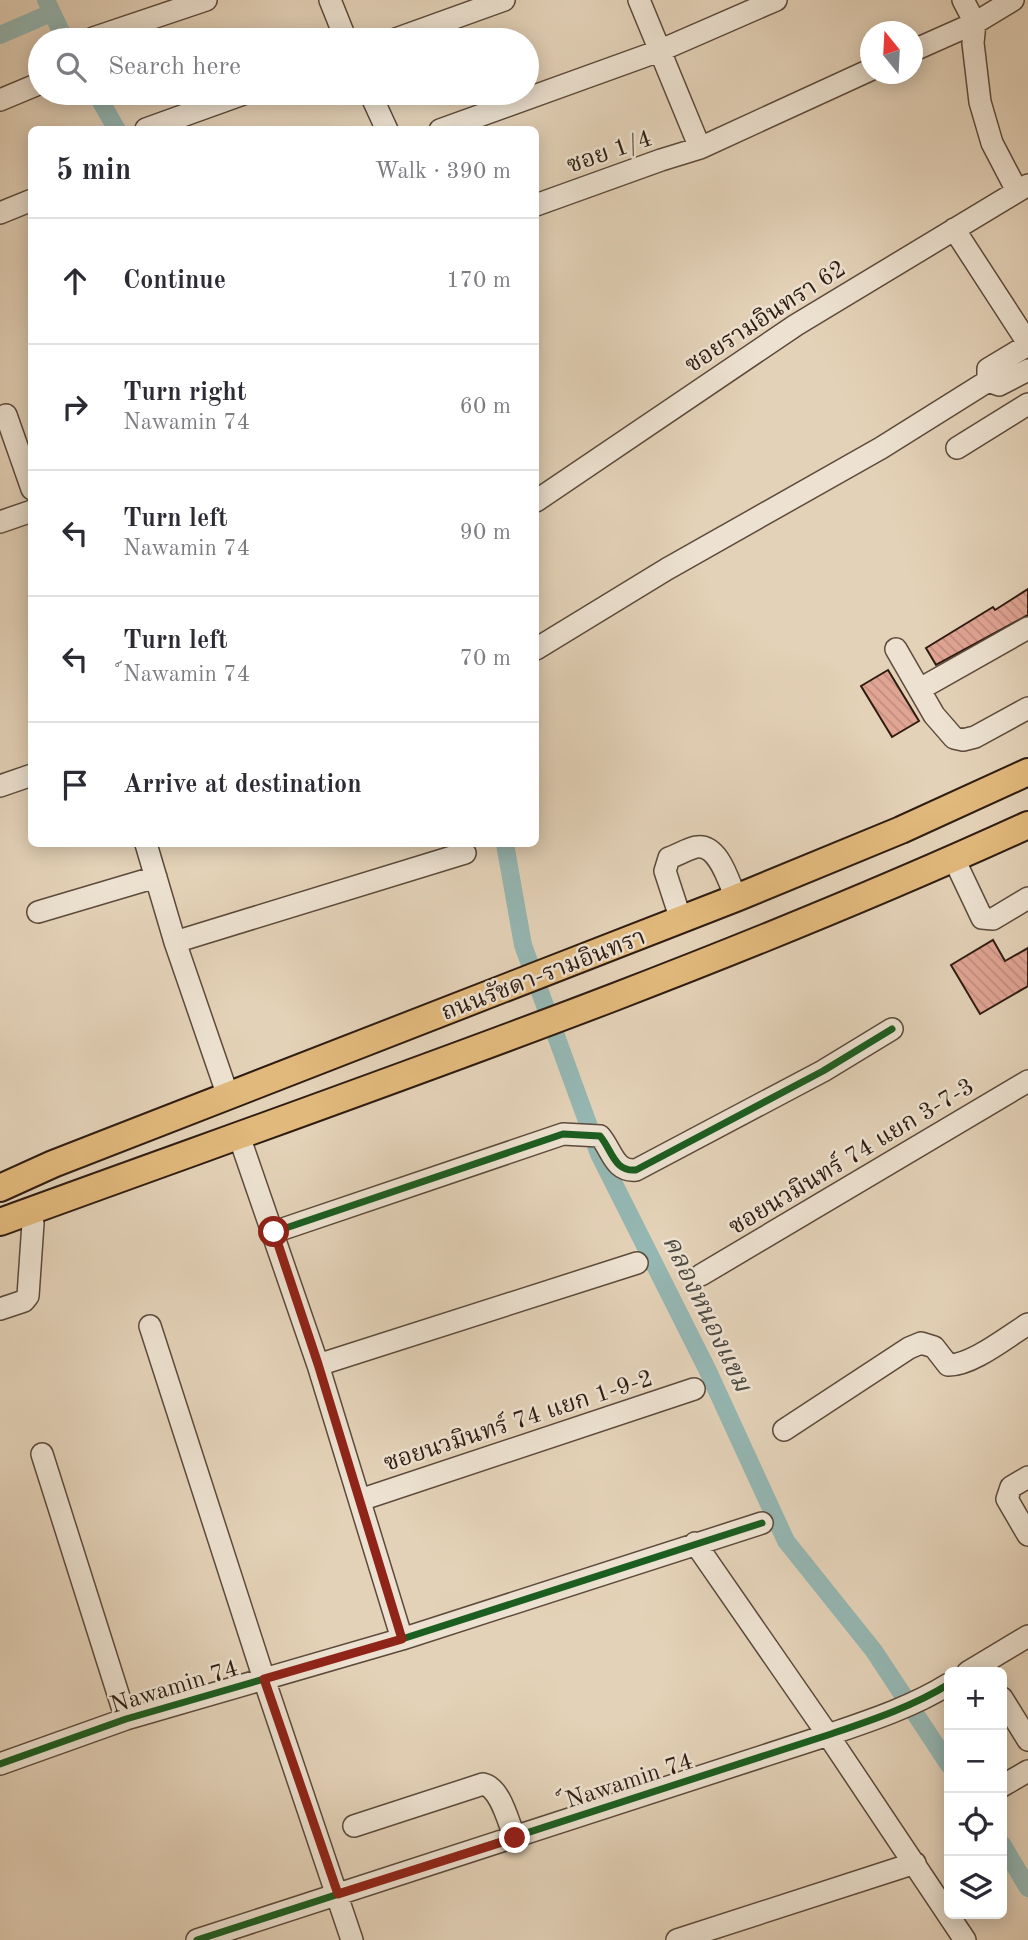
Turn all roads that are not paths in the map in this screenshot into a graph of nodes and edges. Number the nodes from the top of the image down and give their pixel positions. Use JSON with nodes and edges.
{"nodes":[{"id":1,"x":206,"y":0,"type":"edge"},
{"id":2,"x":330,"y":0,"type":"edge"},
{"id":3,"x":505,"y":0,"type":"edge"},
{"id":4,"x":639,"y":0,"type":"edge"},
{"id":5,"x":776,"y":0,"type":"edge"},
{"id":6,"x":963,"y":0,"type":"edge"},
{"id":7,"x":1013,"y":0,"type":"edge"},
{"id":8,"x":975,"y":23,"type":"junction"},
{"id":9,"x":123,"y":28,"type":"edge"},
{"id":10,"x":341,"y":28,"type":"edge"},
{"id":11,"x":427,"y":28,"type":"edge"},
{"id":12,"x":923,"y":46,"type":"edge"},
{"id":13,"x":659,"y":51,"type":"junction"},
{"id":14,"x":860,"y":75,"type":"edge"},
{"id":15,"x":28,"y":88,"type":"edge"},
{"id":16,"x":539,"y":94,"type":"edge"},
{"id":17,"x":0,"y":100,"type":"edge"},
{"id":18,"x":212,"y":105,"type":"edge"},
{"id":19,"x":376,"y":105,"type":"edge"},
{"id":20,"x":509,"y":105,"type":"edge"},
{"id":21,"x":152,"y":126,"type":"edge"},
{"id":22,"x":385,"y":126,"type":"edge"},
{"id":23,"x":451,"y":126,"type":"edge"},
{"id":24,"x":700,"y":148,"type":"junction"},
{"id":25,"x":1023,"y":188,"type":"edge"},
{"id":26,"x":28,"y":202,"type":"edge"},
{"id":27,"x":539,"y":204,"type":"edge"},
{"id":28,"x":0,"y":213,"type":"edge"},
{"id":29,"x":954,"y":229,"type":"junction"},
{"id":30,"x":1026,"y":339,"type":"edge"},
{"id":31,"x":1028,"y":370,"type":"edge"},
{"id":32,"x":988,"y":381,"type":"junction"},
{"id":33,"x":1028,"y":404,"type":"edge"},
{"id":34,"x":6,"y":415,"type":"dead end"},
{"id":35,"x":957,"y":448,"type":"dead end"},
{"id":36,"x":28,"y":478,"type":"edge"},
{"id":37,"x":539,"y":499,"type":"edge"},
{"id":38,"x":28,"y":516,"type":"edge"},
{"id":39,"x":0,"y":523,"type":"edge"},
{"id":40,"x":1028,"y":628,"type":"edge"},
{"id":41,"x":539,"y":647,"type":"edge"},
{"id":42,"x":896,"y":649,"type":"dead end"},
{"id":43,"x":920,"y":689,"type":"junction"},
{"id":44,"x":1028,"y":708,"type":"edge"},
{"id":45,"x":1028,"y":772,"type":"edge"},
{"id":46,"x":28,"y":776,"type":"edge"},
{"id":47,"x":0,"y":786,"type":"edge"},
{"id":48,"x":1028,"y":825,"type":"edge"},
{"id":49,"x":147,"y":847,"type":"edge"},
{"id":50,"x":465,"y":853,"type":"dead end"},
{"id":51,"x":954,"y":859,"type":"junction"},
{"id":52,"x":156,"y":877,"type":"junction"},
{"id":53,"x":736,"y":898,"type":"junction"},
{"id":54,"x":1028,"y":898,"type":"edge"},
{"id":55,"x":38,"y":912,"type":"dead end"},
{"id":56,"x":681,"y":920,"type":"junction"},
{"id":57,"x":175,"y":942,"type":"junction"},
{"id":58,"x":892,"y":1029,"type":"dead end"},
{"id":59,"x":1028,"y":1081,"type":"edge"},
{"id":60,"x":228,"y":1096,"type":"junction"},
{"id":61,"x":239,"y":1136,"type":"junction"},
{"id":62,"x":53,"y":1164,"type":"junction"},
{"id":63,"x":0,"y":1177,"type":"edge"},
{"id":64,"x":106,"y":1184,"type":"junction"},
{"id":65,"x":0,"y":1188,"type":"edge"},
{"id":66,"x":0,"y":1222,"type":"edge"},
{"id":67,"x":33,"y":1223,"type":"junction"},
{"id":68,"x":274,"y":1232,"type":"junction"},
{"id":69,"x":0,"y":1240,"type":"edge"},
{"id":70,"x":637,"y":1263,"type":"dead end"},
{"id":71,"x":701,"y":1276,"type":"dead end"},
{"id":72,"x":0,"y":1309,"type":"edge"},
{"id":73,"x":1028,"y":1324,"type":"edge"},
{"id":74,"x":150,"y":1326,"type":"dead end"},
{"id":75,"x":318,"y":1364,"type":"junction"},
{"id":76,"x":694,"y":1389,"type":"dead end"},
{"id":77,"x":784,"y":1430,"type":"dead end"},
{"id":78,"x":42,"y":1454,"type":"dead end"},
{"id":79,"x":1028,"y":1477,"type":"edge"},
{"id":80,"x":360,"y":1500,"type":"junction"},
{"id":81,"x":762,"y":1523,"type":"dead end"},
{"id":82,"x":1028,"y":1535,"type":"edge"},
{"id":83,"x":695,"y":1544,"type":"junction"},
{"id":84,"x":1028,"y":1636,"type":"edge"},
{"id":85,"x":402,"y":1639,"type":"junction"},
{"id":86,"x":982,"y":1667,"type":"edge"},
{"id":87,"x":264,"y":1679,"type":"junction"},
{"id":88,"x":944,"y":1687,"type":"edge"},
{"id":89,"x":1007,"y":1706,"type":"edge"},
{"id":90,"x":126,"y":1719,"type":"junction"},
{"id":91,"x":828,"y":1735,"type":"junction"},
{"id":92,"x":1028,"y":1740,"type":"edge"},
{"id":93,"x":1,"y":1762,"type":"edge"},
{"id":94,"x":1028,"y":1771,"type":"edge"},
{"id":95,"x":1007,"y":1783,"type":"edge"},
{"id":96,"x":354,"y":1826,"type":"dead end"},
{"id":97,"x":515,"y":1838,"type":"junction"},
{"id":98,"x":915,"y":1863,"type":"junction"},
{"id":99,"x":338,"y":1894,"type":"junction"},
{"id":100,"x":197,"y":1940,"type":"edge"},
{"id":101,"x":352,"y":1940,"type":"edge"},
{"id":102,"x":677,"y":1940,"type":"edge"},
{"id":103,"x":965,"y":1940,"type":"edge"}],
"edges":[{"from":1,"to":9,"type":"street"},
{"from":2,"to":10,"type":"street"},
{"from":3,"to":11,"type":"street"},
{"from":4,"to":13,"type":"street"},
{"from":5,"to":13,"type":"street"},
{"from":6,"to":8,"type":"street"},
{"from":7,"to":8,"type":"street"},
{"from":8,"to":12,"type":"street"},
{"from":8,"to":25,"type":"street"},
{"from":13,"to":16,"type":"street"},
{"from":13,"to":24,"type":"street"},
{"from":14,"to":24,"type":"street","name":"ซอย 1/4"},
{"from":15,"to":17,"type":"street"},
{"from":18,"to":21,"type":"street"},
{"from":19,"to":22,"type":"street"},
{"from":20,"to":23,"type":"street"},
{"from":24,"to":27,"type":"street","name":"ซอย 1/4"},
{"from":25,"to":29,"type":"street","name":"ซอยรามอินทรา 62"},
{"from":26,"to":28,"type":"street"},
{"from":29,"to":30,"type":"street"},
{"from":29,"to":37,"type":"street","name":"ซอยรามอินทรา 62"},
{"from":30,"to":32,"type":"street"},
{"from":31,"to":32,"type":"street"},
{"from":32,"to":41,"type":"street"},
{"from":33,"to":35,"type":"street"},
{"from":34,"to":36,"type":"street"},
{"from":38,"to":39,"type":"street"},
{"from":40,"to":43,"type":"street"},
{"from":42,"to":43,"type":"street"},
{"from":43,"to":44,"type":"street"},
{"from":45,"to":53,"type":"main road","name":"ถนนรัชดา-รามอินทรา"},
{"from":46,"to":47,"type":"street"},
{"from":48,"to":51,"type":"main road","name":"ถนนรัชดา-รามอินทรา"},
{"from":49,"to":52,"type":"street"},
{"from":50,"to":57,"type":"street"},
{"from":51,"to":54,"type":"street"},
{"from":51,"to":61,"type":"main road","name":"ถนนรัชดา-รามอินทรา"},
{"from":52,"to":55,"type":"street"},
{"from":52,"to":57,"type":"street"},
{"from":53,"to":56,"type":"main road","name":"ถนนรัชดา-รามอินทรา"},
{"from":53,"to":56,"type":"street"},
{"from":56,"to":60,"type":"main road","name":"ถนนรัชดา-รามอินทรา"},
{"from":57,"to":60,"type":"street"},
{"from":58,"to":68,"type":"street"},
{"from":59,"to":71,"type":"street","name":"ซอยนวมินทร์ 74 แยก 3-7-3"},
{"from":60,"to":62,"type":"main road","name":"ถนนรัชดา-รามอินทรา"},
{"from":61,"to":64,"type":"main road","name":"ถนนรัชดา-รามอินทรา"},
{"from":61,"to":68,"type":"street"},
{"from":62,"to":63,"type":"main road","name":"ถนนรัชดา-รามอินทรา"},
{"from":62,"to":65,"type":"main road","name":"ถนนรัชดา-รามอินทรา"},
{"from":64,"to":66,"type":"main road","name":"ถนนรัชดา-รามอินทรา"},
{"from":64,"to":67,"type":"main road","name":"ถนนรัชดา-รามอินทรา"},
{"from":67,"to":69,"type":"main road","name":"ถนนรัชดา-รามอินทรา"},
{"from":67,"to":72,"type":"street"},
{"from":68,"to":75,"type":"street"},
{"from":70,"to":75,"type":"street"},
{"from":73,"to":77,"type":"street"},
{"from":74,"to":87,"type":"street","name":"Nawamin 74"},
{"from":75,"to":80,"type":"street"},
{"from":76,"to":80,"type":"street","name":"ซอยนวมินทร์ 74 แยก 1-9-2"},
{"from":78,"to":90,"type":"street"},
{"from":79,"to":82,"type":"street"},
{"from":80,"to":85,"type":"street"},
{"from":81,"to":83,"type":"street","name":"Nawamin 74"},
{"from":83,"to":85,"type":"street","name":"Nawamin 74"},
{"from":83,"to":91,"type":"street"},
{"from":84,"to":86,"type":"street"},
{"from":85,"to":87,"type":"street","name":"Nawamin 74"},
{"from":87,"to":90,"type":"street","name":"Nawamin 74"},
{"from":87,"to":99,"type":"street","name":"Nawamin 74"},
{"from":88,"to":91,"type":"street","name":"์Nawamin 74"},
{"from":89,"to":92,"type":"street"},
{"from":90,"to":93,"type":"street","name":"Nawamin 74"},
{"from":91,"to":97,"type":"street","name":"์Nawamin 74"},
{"from":91,"to":98,"type":"street"},
{"from":94,"to":95,"type":"street"},
{"from":96,"to":97,"type":"street"},
{"from":97,"to":99,"type":"street","name":"์Nawamin 74"},
{"from":98,"to":102,"type":"street"},
{"from":98,"to":103,"type":"street"},
{"from":99,"to":100,"type":"street"},
{"from":99,"to":101,"type":"street","name":"Nawamin 74"}]}
